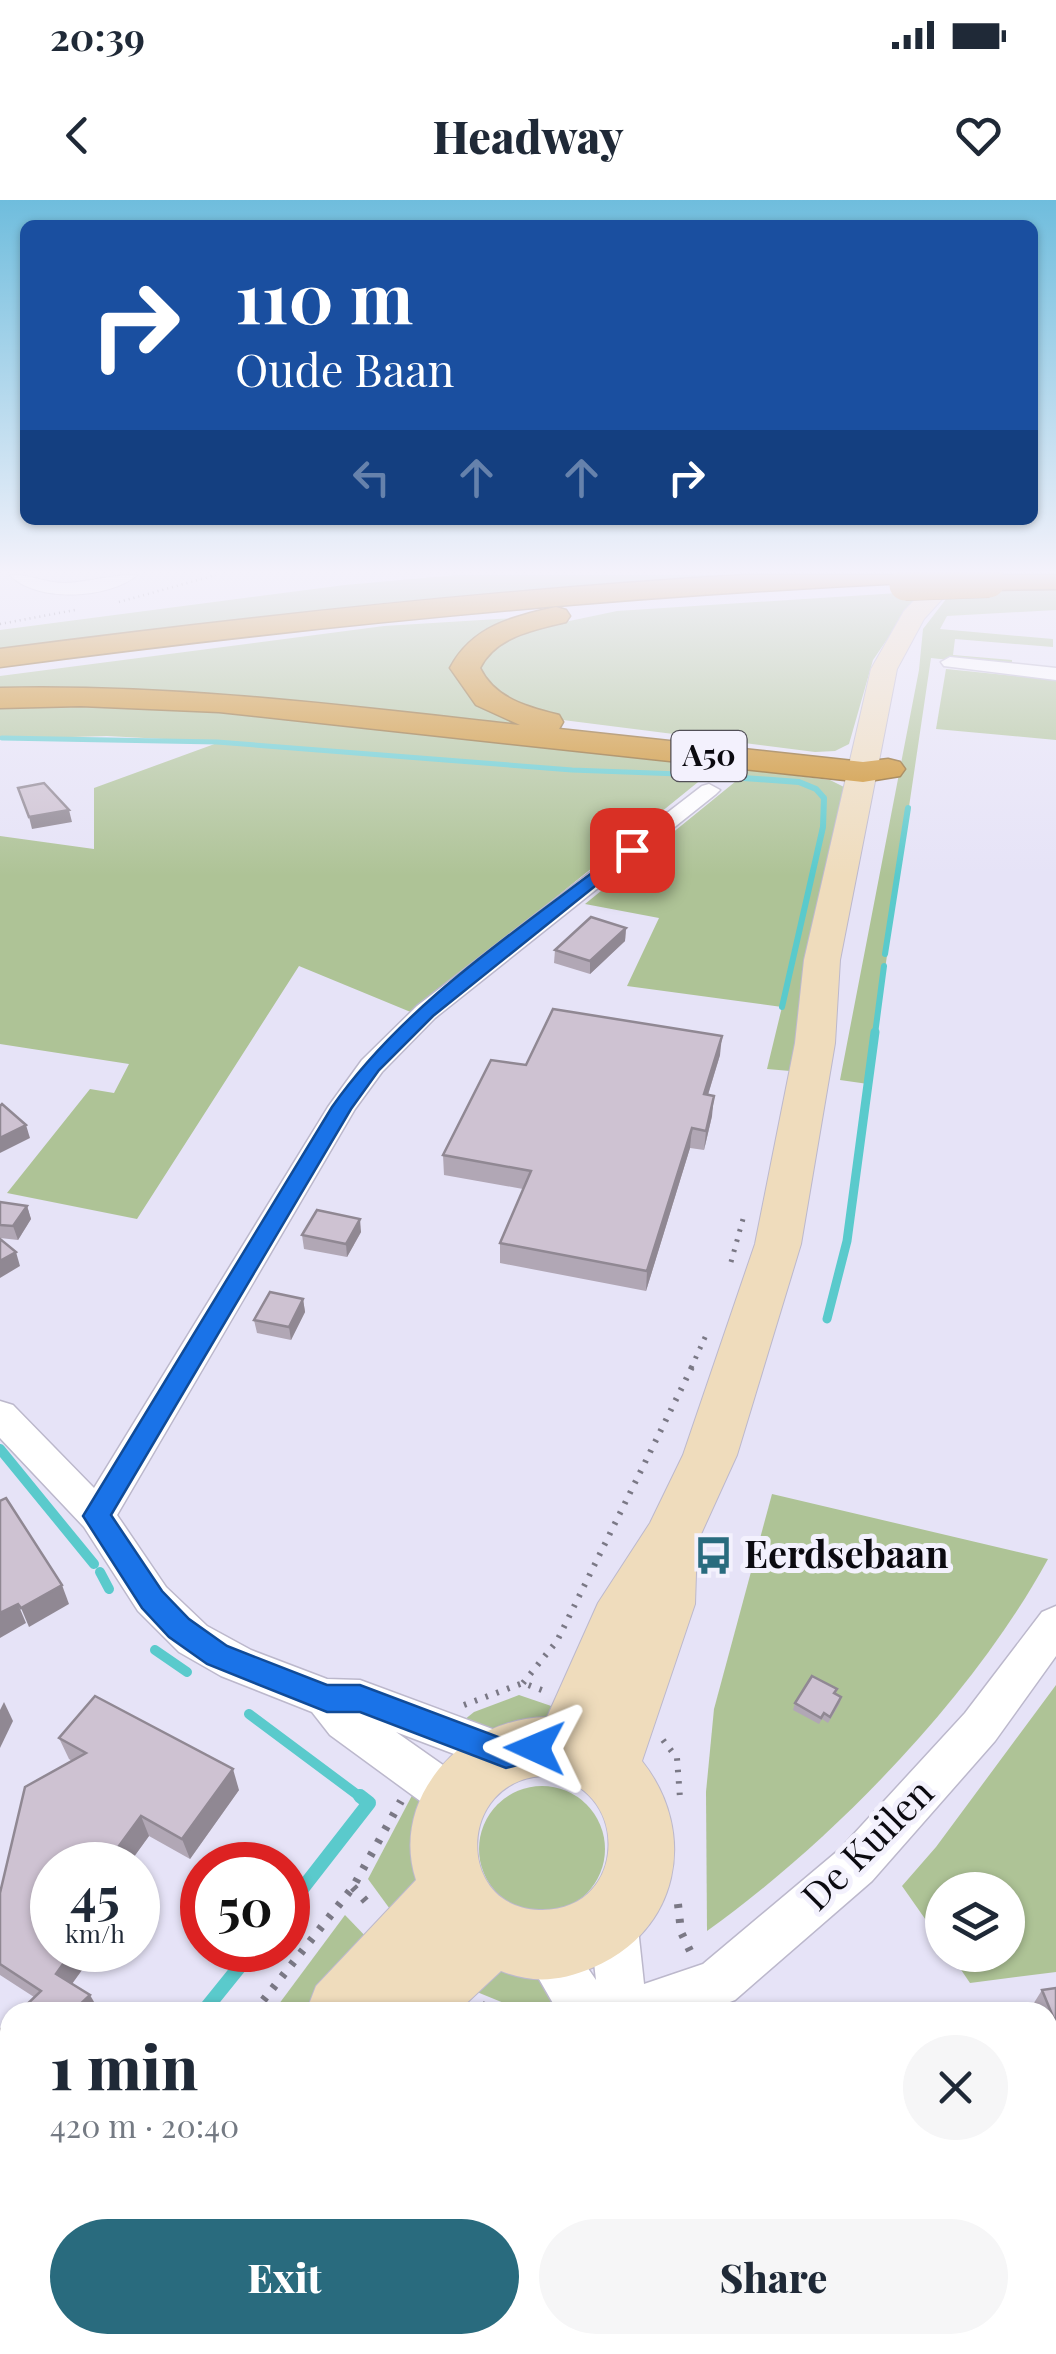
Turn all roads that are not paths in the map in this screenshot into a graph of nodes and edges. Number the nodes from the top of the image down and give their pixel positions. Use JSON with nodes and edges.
{"nodes":[{"id":1,"x":467,"y":676,"type":"edge"},
{"id":2,"x":905,"y":676,"type":"edge"},
{"id":3,"x":0,"y":698,"type":"edge"},
{"id":4,"x":872,"y":767,"type":"junction"},
{"id":5,"x":710,"y":790,"type":"dead end"},
{"id":6,"x":0,"y":1415,"type":"edge"},
{"id":7,"x":97,"y":1516,"type":"junction"},
{"id":8,"x":1056,"y":1624,"type":"edge"},
{"id":9,"x":327,"y":1698,"type":"junction"},
{"id":10,"x":559,"y":1758,"type":"junction"},
{"id":11,"x":428,"y":1798,"type":"junction"},
{"id":12,"x":613,"y":1918,"type":"junction"},
{"id":13,"x":496,"y":1923,"type":"junction"},
{"id":14,"x":359,"y":2002,"type":"edge"},
{"id":15,"x":415,"y":2002,"type":"edge"},
{"id":16,"x":584,"y":2002,"type":"edge"},
{"id":17,"x":619,"y":2002,"type":"edge"},
{"id":18,"x":663,"y":2002,"type":"edge"}],
"edges":[{"from":1,"to":4,"type":"highway","number":"A50"},
{"from":2,"to":4,"type":"main road"},
{"from":3,"to":4,"type":"highway","number":"A50"},
{"from":4,"to":10,"type":"main road"},
{"from":5,"to":7,"type":"street"},
{"from":6,"to":7,"type":"street"},
{"from":7,"to":9,"type":"street"},
{"from":8,"to":18,"type":"street","name":"De Kuilen"},
{"from":9,"to":10,"type":"street"},
{"from":9,"to":11,"type":"street"},
{"from":10,"to":11,"type":"main road"},
{"from":10,"to":12,"type":"main road"},
{"from":11,"to":13,"type":"main road"},
{"from":12,"to":13,"type":"main road"},
{"from":12,"to":17,"type":"street"},
{"from":13,"to":14,"type":"main road"},
{"from":13,"to":15,"type":"main road"},
{"from":13,"to":16,"type":"street"}]}
